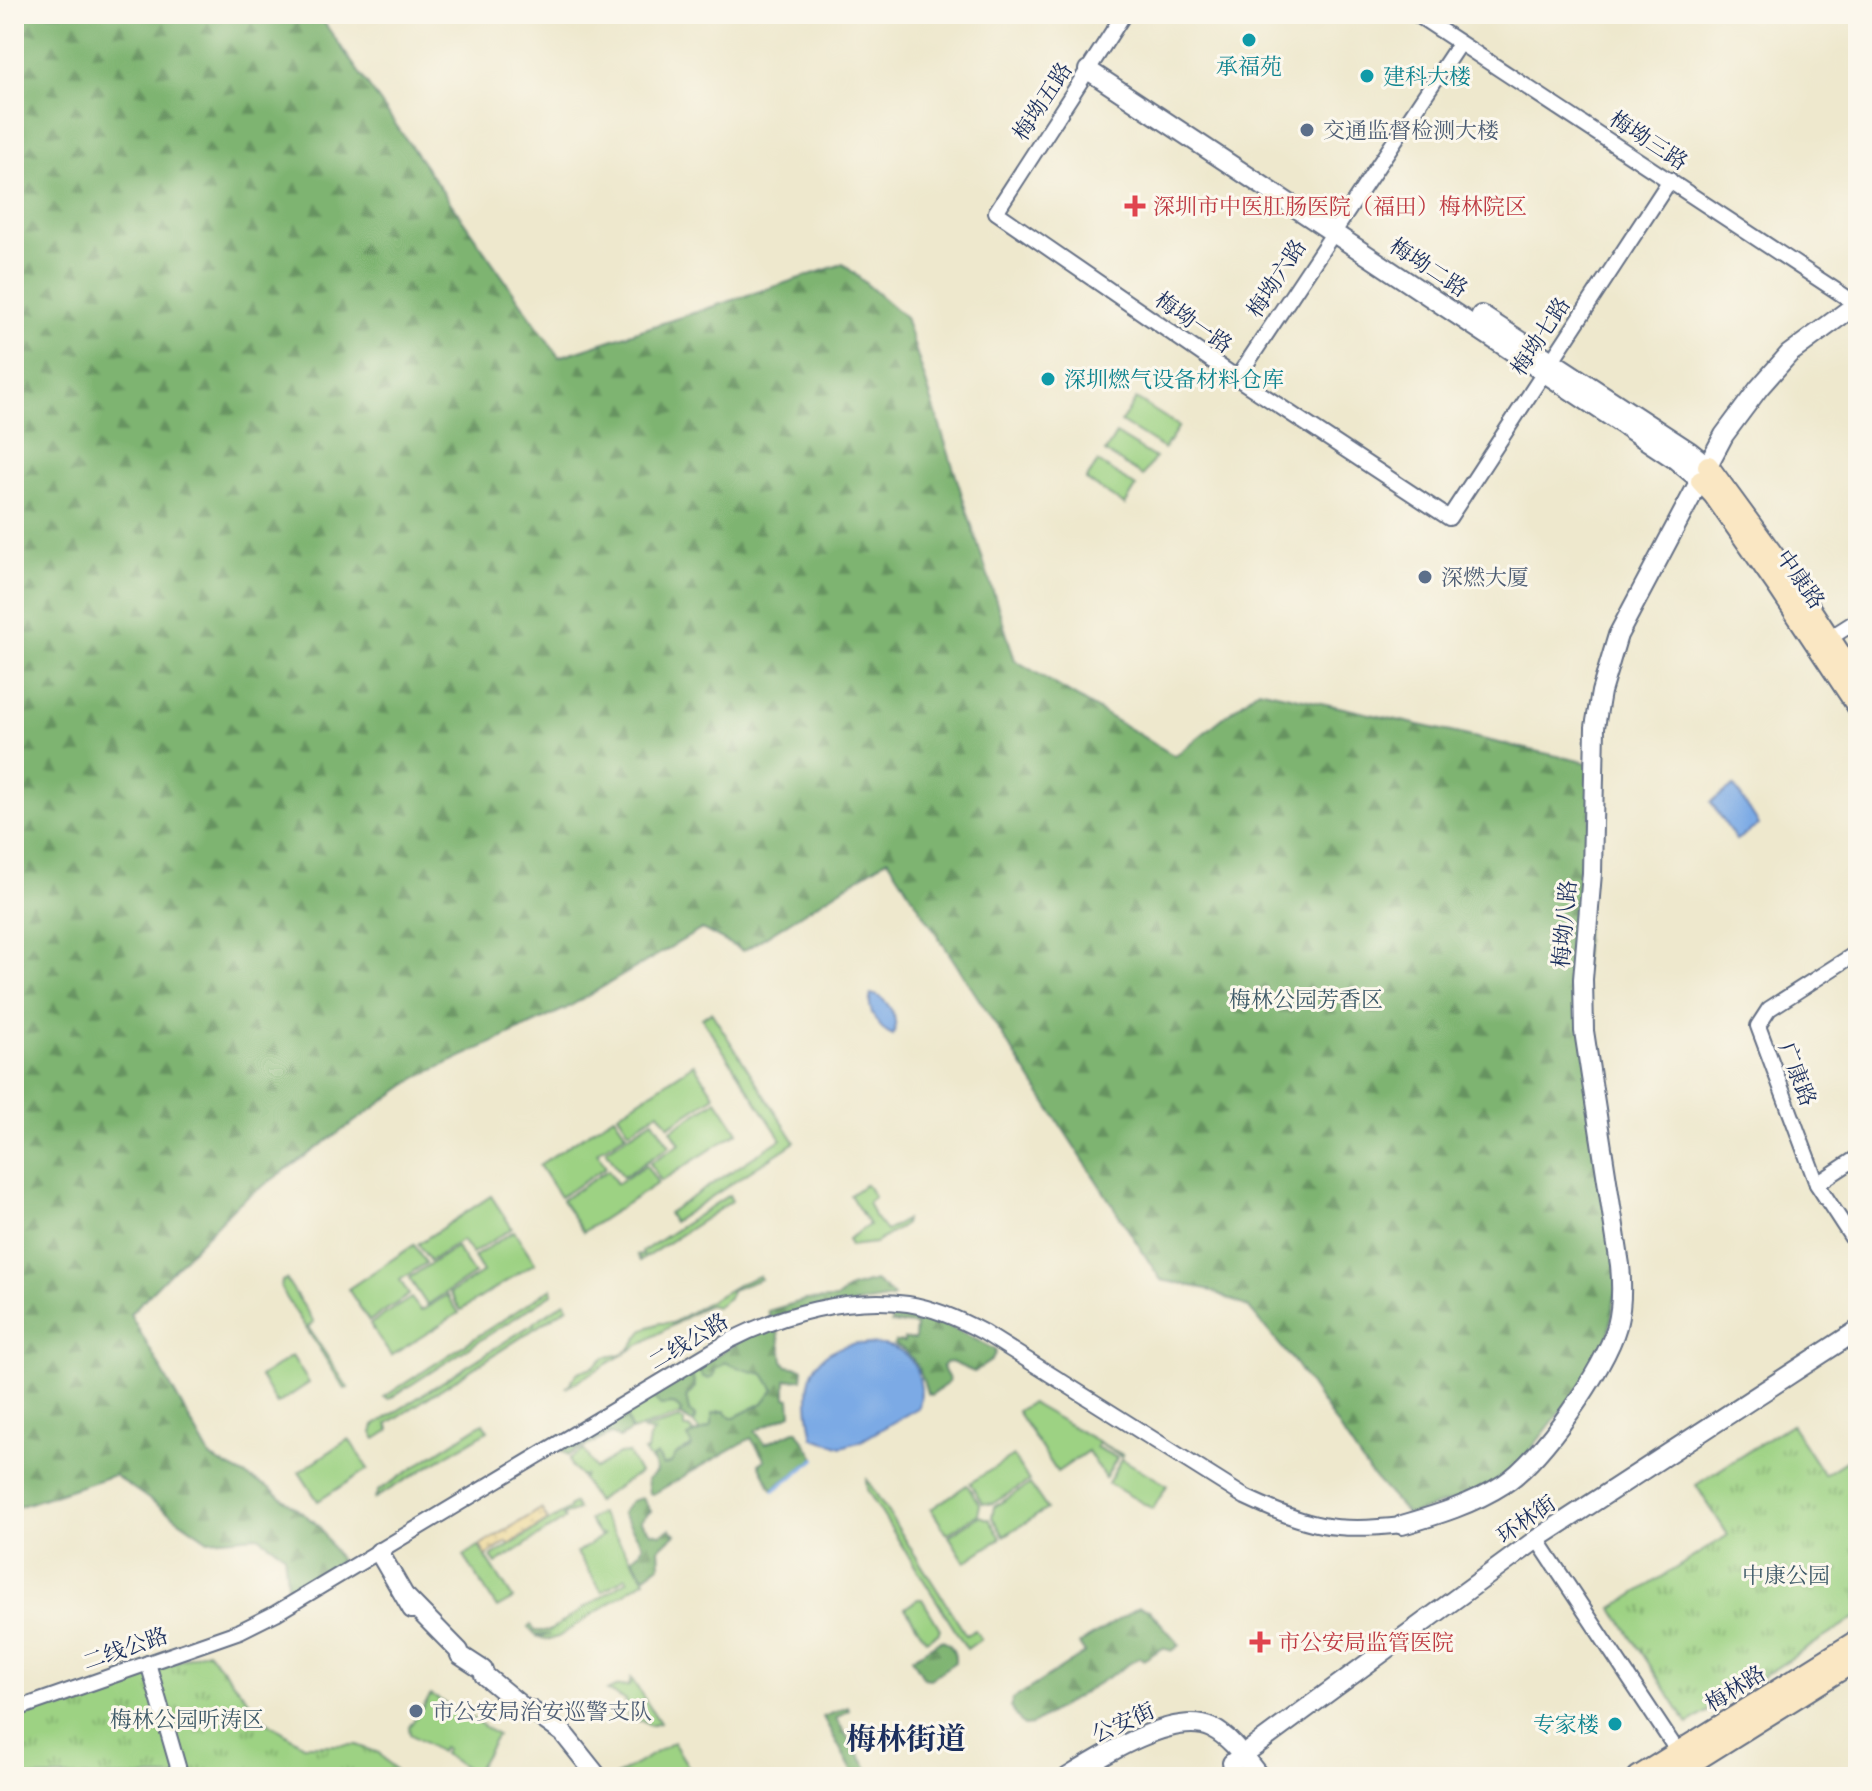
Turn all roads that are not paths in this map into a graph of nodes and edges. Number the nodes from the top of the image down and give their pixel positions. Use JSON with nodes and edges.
{"nodes":[{"id":1,"x":1124,"y":14,"type":"edge"},
{"id":2,"x":1416,"y":14,"type":"edge"},
{"id":3,"x":1459,"y":44,"type":"junction"},
{"id":4,"x":1091,"y":65,"type":"junction"},
{"id":5,"x":1670,"y":180,"type":"junction"},
{"id":6,"x":996,"y":212,"type":"joint"},
{"id":7,"x":1336,"y":226,"type":"junction"},
{"id":8,"x":1857,"y":304,"type":"edge"},
{"id":9,"x":1547,"y":366,"type":"junction"},
{"id":10,"x":1237,"y":378,"type":"junction"},
{"id":11,"x":1704,"y":474,"type":"junction"},
{"id":12,"x":1449,"y":518,"type":"joint"},
{"id":13,"x":1858,"y":620,"type":"edge"},
{"id":14,"x":1824,"y":642,"type":"junction"},
{"id":15,"x":1858,"y":681,"type":"edge"},
{"id":16,"x":1858,"y":707,"type":"edge"},
{"id":17,"x":1858,"y":952,"type":"edge"},
{"id":18,"x":1858,"y":1157,"type":"edge"},
{"id":19,"x":1817,"y":1184,"type":"junction"},
{"id":20,"x":1858,"y":1247,"type":"edge"},
{"id":21,"x":1858,"y":1330,"type":"edge"},
{"id":22,"x":1402,"y":1525,"type":"joint"},
{"id":23,"x":1537,"y":1539,"type":"junction"},
{"id":24,"x":379,"y":1552,"type":"junction"},
{"id":25,"x":1858,"y":1640,"type":"edge"},
{"id":26,"x":1858,"y":1659,"type":"edge"},
{"id":27,"x":148,"y":1663,"type":"junction"},
{"id":28,"x":14,"y":1710,"type":"edge"},
{"id":29,"x":553,"y":1728,"type":"junction"},
{"id":30,"x":1678,"y":1752,"type":"junction"},
{"id":31,"x":1240,"y":1765,"type":"edge"},
{"id":32,"x":181,"y":1777,"type":"edge"},
{"id":33,"x":590,"y":1777,"type":"edge"},
{"id":34,"x":598,"y":1777,"type":"edge"},
{"id":35,"x":1068,"y":1777,"type":"edge"},
{"id":36,"x":1260,"y":1777,"type":"edge"},
{"id":37,"x":1638,"y":1777,"type":"edge"},
{"id":38,"x":1669,"y":1777,"type":"edge"}],
"edges":[{"from":1,"to":4,"type":"street","name":"梅坳五路"},
{"from":2,"to":3,"type":"street","name":"梅坳三路"},
{"from":3,"to":5,"type":"street","name":"梅坳三路"},
{"from":3,"to":7,"type":"street","name":"梅坳六路"},
{"from":4,"to":6,"type":"street","name":"梅坳五路"},
{"from":4,"to":7,"type":"street","name":"梅坳二路"},
{"from":5,"to":8,"type":"street","name":"梅坳三路"},
{"from":5,"to":9,"type":"street","name":"梅坳七路"},
{"from":6,"to":10,"type":"street","name":"梅坳一路"},
{"from":7,"to":9,"type":"street","name":"梅坳二路"},
{"from":7,"to":10,"type":"street","name":"梅坳六路"},
{"from":8,"to":11,"type":"street","name":"梅坳八路"},
{"from":9,"to":11,"type":"street","name":"梅坳二路"},
{"from":9,"to":12,"type":"street","name":"梅坳七路"},
{"from":10,"to":12,"type":"street","name":"梅坳一路"},
{"from":11,"to":14,"type":"main road","name":"中康路"},
{"from":11,"to":22,"type":"street","name":"梅坳八路"},
{"from":13,"to":14,"type":"street"},
{"from":14,"to":15,"type":"main road","name":"中康路"},
{"from":14,"to":16,"type":"main road","name":"中康路"},
{"from":17,"to":19,"type":"street","name":"广康路"},
{"from":18,"to":19,"type":"street"},
{"from":19,"to":20,"type":"street","name":"广康路"},
{"from":21,"to":23,"type":"street","name":"环林街"},
{"from":22,"to":24,"type":"street","name":"二线公路"},
{"from":23,"to":30,"type":"street"},
{"from":23,"to":31,"type":"street","name":"环林街"},
{"from":24,"to":27,"type":"street","name":"二线公路"},
{"from":24,"to":29,"type":"street"},
{"from":25,"to":30,"type":"main road","name":"梅林路"},
{"from":26,"to":38,"type":"main road","name":"梅林路"},
{"from":27,"to":28,"type":"street","name":"二线公路"},
{"from":27,"to":32,"type":"street"},
{"from":29,"to":33,"type":"street"},
{"from":29,"to":34,"type":"street"},
{"from":30,"to":37,"type":"main road","name":"梅林路"},
{"from":31,"to":35,"type":"street","name":"公安街"},
{"from":31,"to":36,"type":"street"}]}
